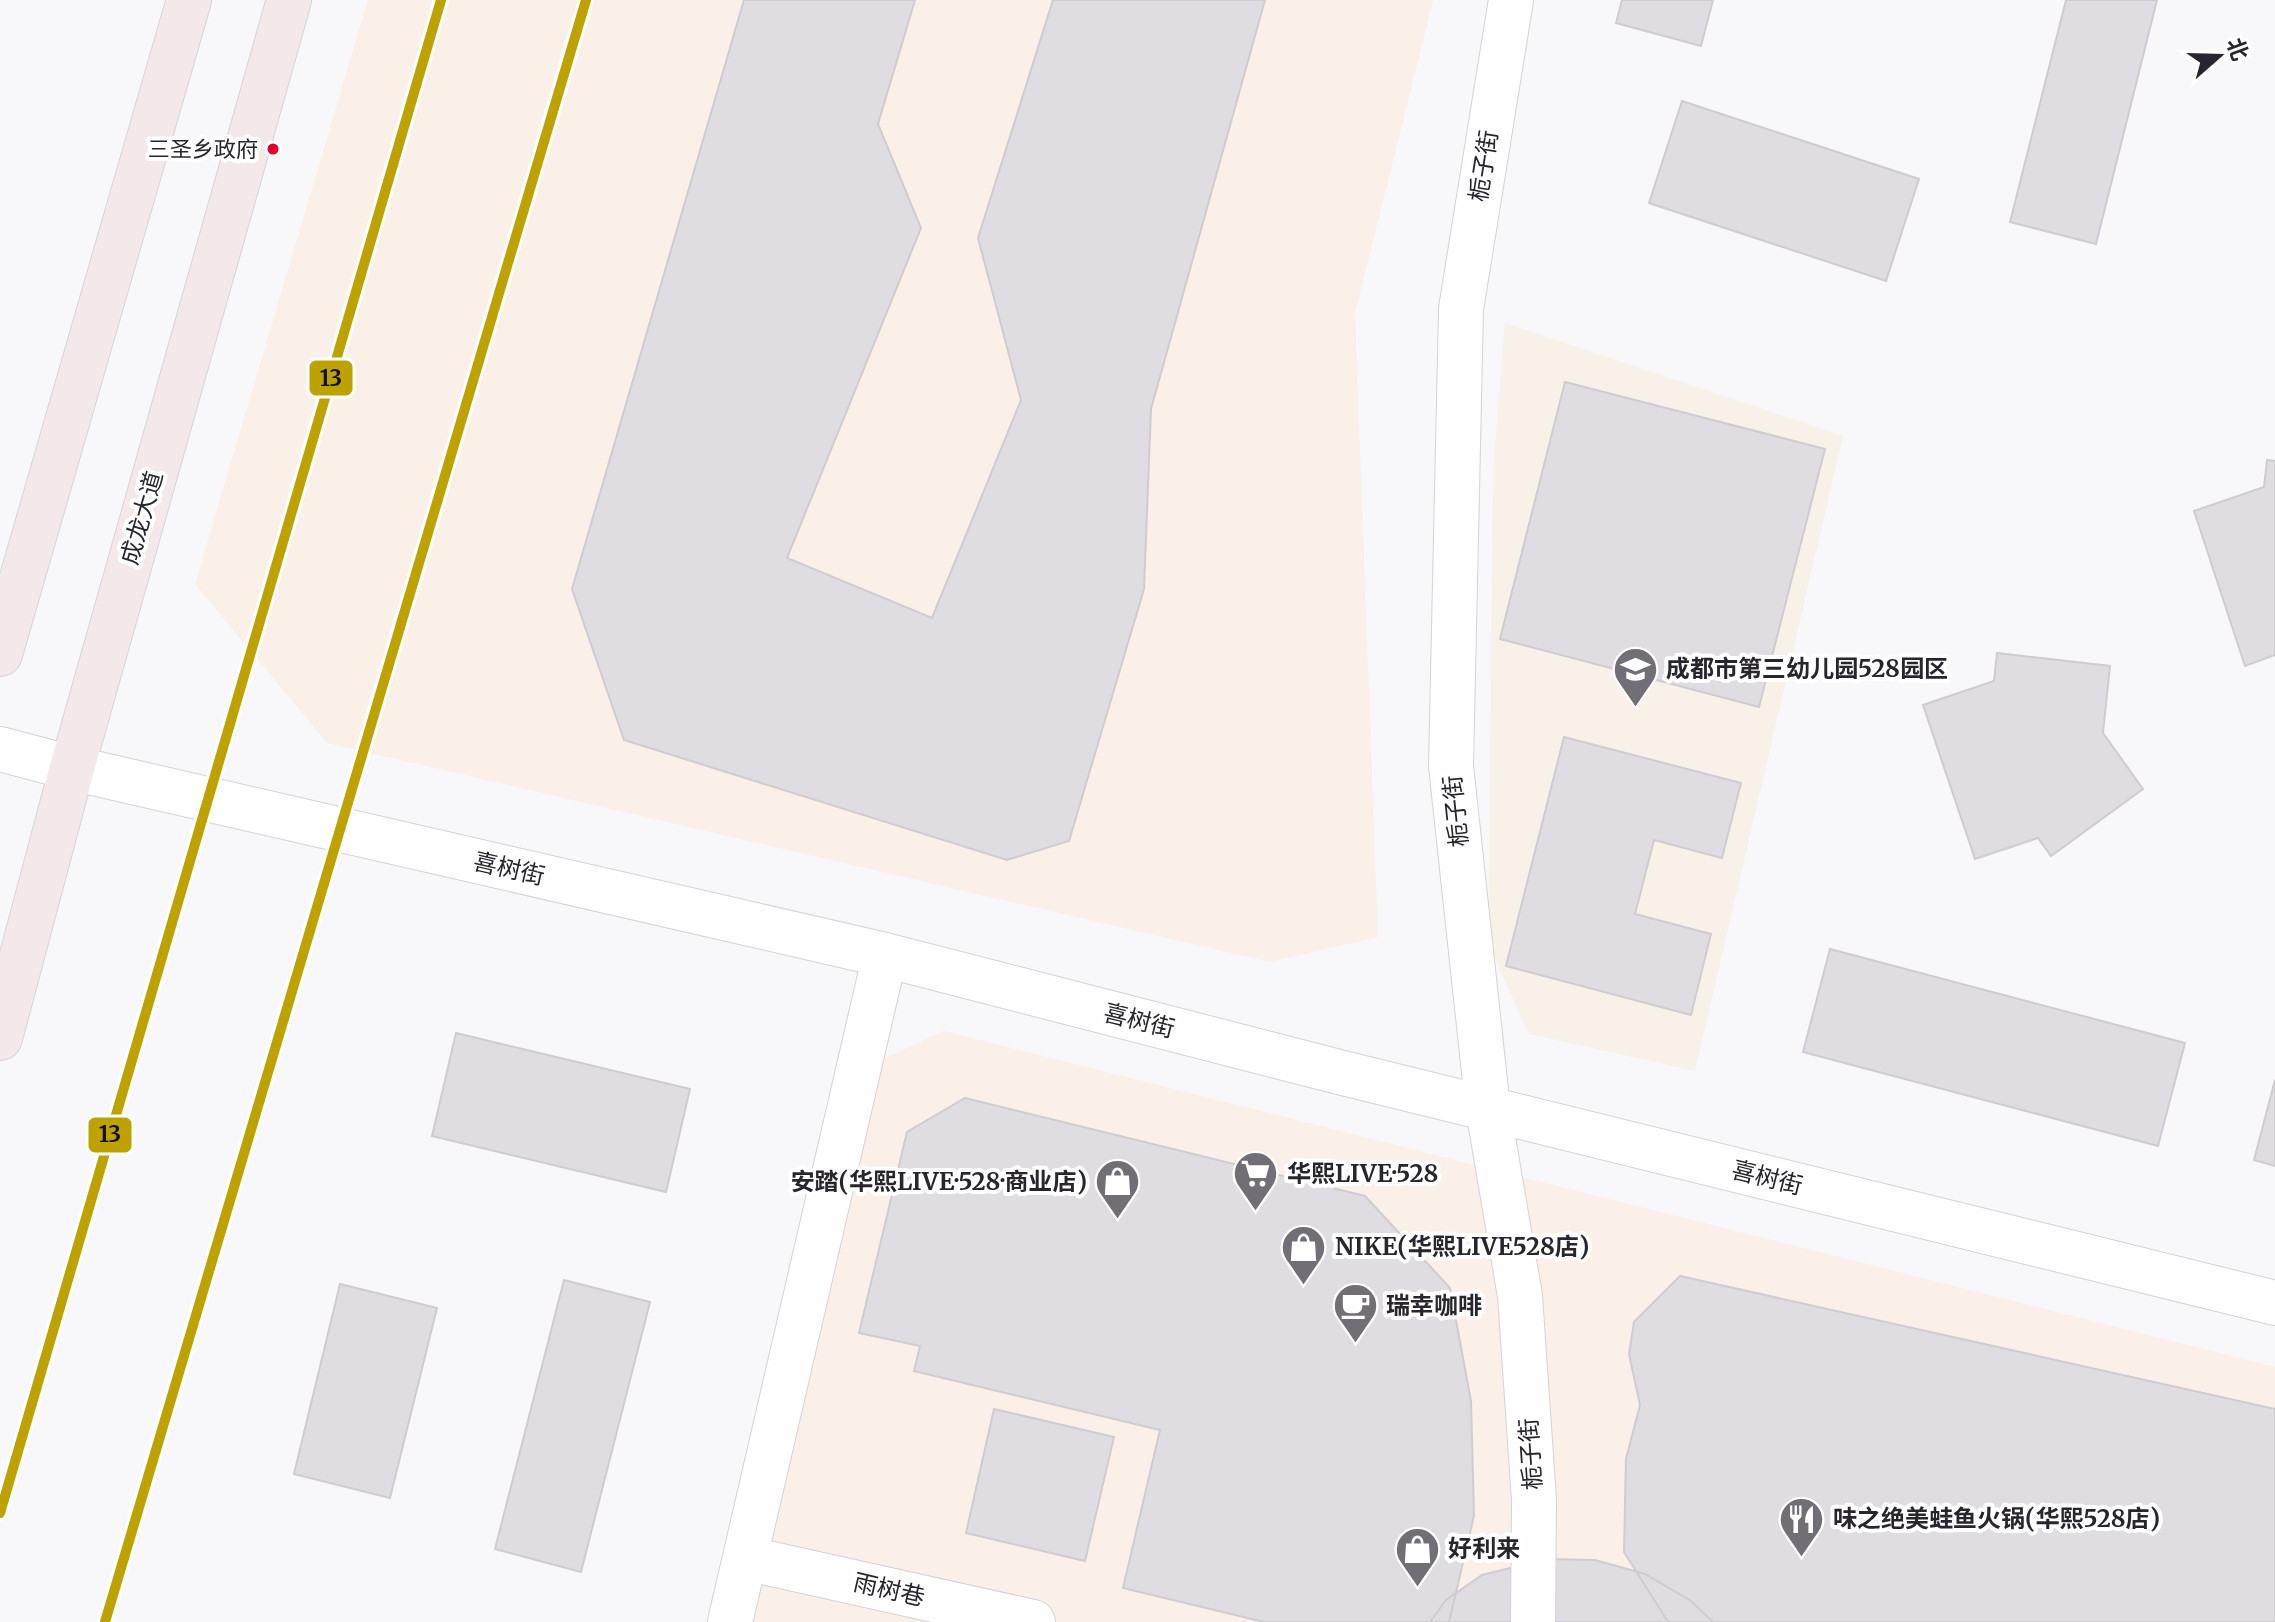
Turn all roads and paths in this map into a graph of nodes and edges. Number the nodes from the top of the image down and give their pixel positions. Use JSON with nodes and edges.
{"nodes":[{"id":1,"x":189,"y":0,"type":"edge"},
{"id":2,"x":289,"y":0,"type":"edge"},
{"id":3,"x":1511,"y":0,"type":"edge"},
{"id":4,"x":0,"y":654,"type":"edge"},
{"id":5,"x":0,"y":749,"type":"edge"},
{"id":6,"x":72,"y":768,"type":"junction"},
{"id":7,"x":885,"y":955,"type":"junction"},
{"id":8,"x":0,"y":1038,"type":"edge"},
{"id":9,"x":1488,"y":1109,"type":"junction"},
{"id":10,"x":2275,"y":1303,"type":"edge"},
{"id":11,"x":745,"y":1558,"type":"junction"},
{"id":12,"x":730,"y":1622,"type":"edge"},
{"id":13,"x":1033,"y":1622,"type":"edge"},
{"id":14,"x":1533,"y":1622,"type":"edge"}],
"edges":[{"from":1,"to":4,"type":"highway"},
{"from":2,"to":6,"type":"highway","name":"成龙大道"},
{"from":3,"to":9,"type":"street","name":"栀子街"},
{"from":5,"to":6,"type":"street","name":"喜树街"},
{"from":6,"to":7,"type":"street","name":"喜树街"},
{"from":6,"to":8,"type":"highway","name":"成龙大道"},
{"from":7,"to":9,"type":"street","name":"喜树街"},
{"from":7,"to":11,"type":"street"},
{"from":9,"to":10,"type":"street","name":"喜树街"},
{"from":9,"to":14,"type":"street","name":"栀子街"},
{"from":11,"to":12,"type":"street"},
{"from":11,"to":13,"type":"street","name":"雨树巷"}]}
